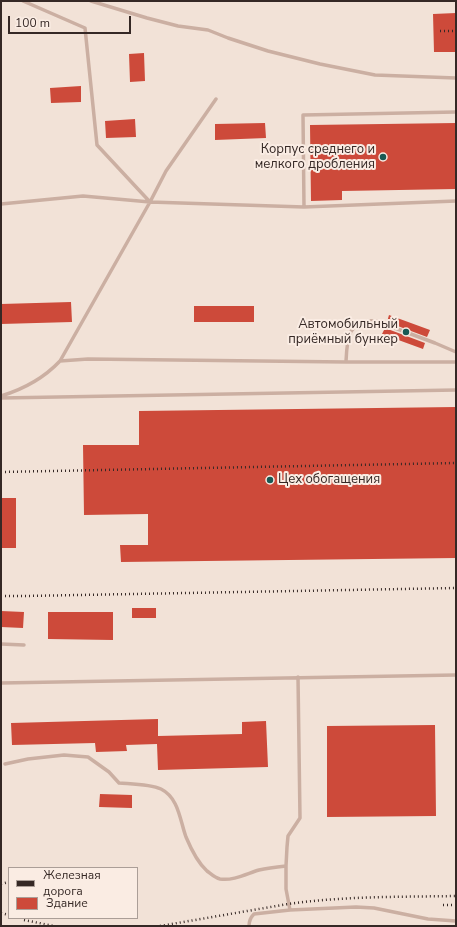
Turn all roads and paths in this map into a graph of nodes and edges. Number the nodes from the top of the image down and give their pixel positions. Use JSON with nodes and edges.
{"nodes":[{"id":1,"x":23,"y":1,"type":"edge"},
{"id":2,"x":91,"y":1,"type":"edge"},
{"id":3,"x":456,"y":78,"type":"edge"},
{"id":4,"x":216,"y":99,"type":"dead end"},
{"id":5,"x":456,"y":112,"type":"edge"},
{"id":6,"x":456,"y":201,"type":"edge"},
{"id":7,"x":150,"y":202,"type":"junction"},
{"id":8,"x":1,"y":204,"type":"edge"},
{"id":9,"x":304,"y":206,"type":"junction"},
{"id":10,"x":456,"y":352,"type":"edge"},
{"id":11,"x":60,"y":361,"type":"junction"},
{"id":12,"x":346,"y":362,"type":"junction"},
{"id":13,"x":456,"y":362,"type":"edge"},
{"id":14,"x":456,"y":390,"type":"edge"},
{"id":15,"x":1,"y":397,"type":"edge"},
{"id":16,"x":1,"y":644,"type":"edge"},
{"id":17,"x":24,"y":646,"type":"dead end"},
{"id":18,"x":456,"y":675,"type":"edge"},
{"id":19,"x":298,"y":677,"type":"junction"},
{"id":20,"x":1,"y":683,"type":"edge"},
{"id":21,"x":5,"y":764,"type":"dead end"},
{"id":22,"x":286,"y":866,"type":"junction"},
{"id":23,"x":290,"y":910,"type":"junction"},
{"id":24,"x":456,"y":922,"type":"edge"},
{"id":25,"x":249,"y":926,"type":"edge"}],
"edges":[{"from":1,"to":7,"type":"lane"},
{"from":2,"to":3,"type":"lane"},
{"from":4,"to":7,"type":"lane"},
{"from":5,"to":9,"type":"lane"},
{"from":6,"to":9,"type":"lane"},
{"from":7,"to":8,"type":"lane"},
{"from":7,"to":9,"type":"lane"},
{"from":7,"to":11,"type":"lane"},
{"from":10,"to":12,"type":"lane"},
{"from":11,"to":12,"type":"lane"},
{"from":11,"to":15,"type":"lane"},
{"from":12,"to":13,"type":"lane"},
{"from":14,"to":15,"type":"lane"},
{"from":16,"to":17,"type":"lane"},
{"from":18,"to":19,"type":"lane"},
{"from":19,"to":20,"type":"lane"},
{"from":19,"to":22,"type":"lane"},
{"from":21,"to":22,"type":"lane"},
{"from":22,"to":23,"type":"lane"},
{"from":23,"to":24,"type":"lane"},
{"from":23,"to":25,"type":"lane"}]}
